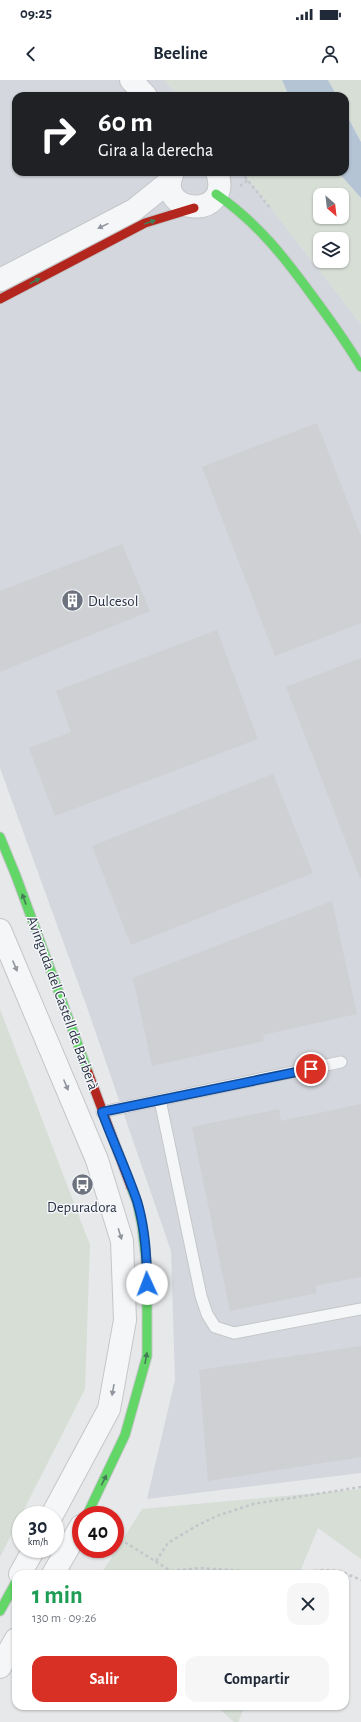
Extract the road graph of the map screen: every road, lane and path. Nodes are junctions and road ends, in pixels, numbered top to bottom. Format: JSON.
{"nodes":[{"id":1,"x":132,"y":80,"type":"edge"},
{"id":2,"x":142,"y":92,"type":"edge"},
{"id":3,"x":171,"y":176,"type":"edge"},
{"id":4,"x":218,"y":176,"type":"edge"},
{"id":5,"x":216,"y":194,"type":"junction"},
{"id":6,"x":194,"y":208,"type":"junction"},
{"id":7,"x":0,"y":280,"type":"edge"},
{"id":8,"x":0,"y":299,"type":"edge"},
{"id":9,"x":361,"y":367,"type":"edge"},
{"id":10,"x":0,"y":837,"type":"edge"},
{"id":11,"x":0,"y":930,"type":"edge"},
{"id":12,"x":341,"y":1062,"type":"dead end"},
{"id":13,"x":160,"y":1100,"type":"junction"},
{"id":14,"x":102,"y":1112,"type":"junction"},
{"id":15,"x":361,"y":1309,"type":"edge"},
{"id":16,"x":361,"y":1487,"type":"edge"},
{"id":17,"x":57,"y":1506,"type":"edge"},
{"id":18,"x":91,"y":1506,"type":"edge"},
{"id":19,"x":72,"y":1541,"type":"edge"},
{"id":20,"x":124,"y":1541,"type":"edge"},
{"id":21,"x":29,"y":1558,"type":"edge"},
{"id":22,"x":156,"y":1561,"type":"junction"},
{"id":23,"x":22,"y":1570,"type":"edge"},
{"id":24,"x":55,"y":1570,"type":"edge"},
{"id":25,"x":170,"y":1570,"type":"edge"},
{"id":26,"x":181,"y":1570,"type":"edge"},
{"id":27,"x":229,"y":1570,"type":"edge"},
{"id":28,"x":349,"y":1575,"type":"edge"},
{"id":29,"x":361,"y":1580,"type":"edge"},
{"id":30,"x":12,"y":1589,"type":"edge"},
{"id":31,"x":0,"y":1611,"type":"edge"},
{"id":32,"x":12,"y":1647,"type":"edge"},
{"id":33,"x":0,"y":1667,"type":"edge"}],
"edges":[{"from":1,"to":2,"type":"street"},
{"from":3,"to":6,"type":"street"},
{"from":3,"to":7,"type":"street","one_way":true},
{"from":4,"to":5,"type":"street"},
{"from":5,"to":6,"type":"street"},
{"from":5,"to":9,"type":"street"},
{"from":8,"to":6,"type":"street","one_way":true},
{"from":14,"to":10,"type":"street","name":"Avinguda del Castell de Barberà","one_way":true},
{"from":11,"to":17,"type":"street","name":"Avinguda del Castell de Barberà","one_way":true},
{"from":12,"to":13,"type":"lane"},
{"from":13,"to":14,"type":"lane"},
{"from":13,"to":15,"type":"lane"},
{"from":18,"to":14,"type":"street","name":"Avinguda del Castell de Barberà","one_way":true},
{"from":16,"to":22,"type":"path"},
{"from":19,"to":24,"type":"street"},
{"from":20,"to":22,"type":"path"},
{"from":21,"to":23,"type":"street"},
{"from":22,"to":25,"type":"path"},
{"from":26,"to":27,"type":"path"},
{"from":28,"to":29,"type":"path"},
{"from":30,"to":31,"type":"street"},
{"from":32,"to":33,"type":"street"}]}
